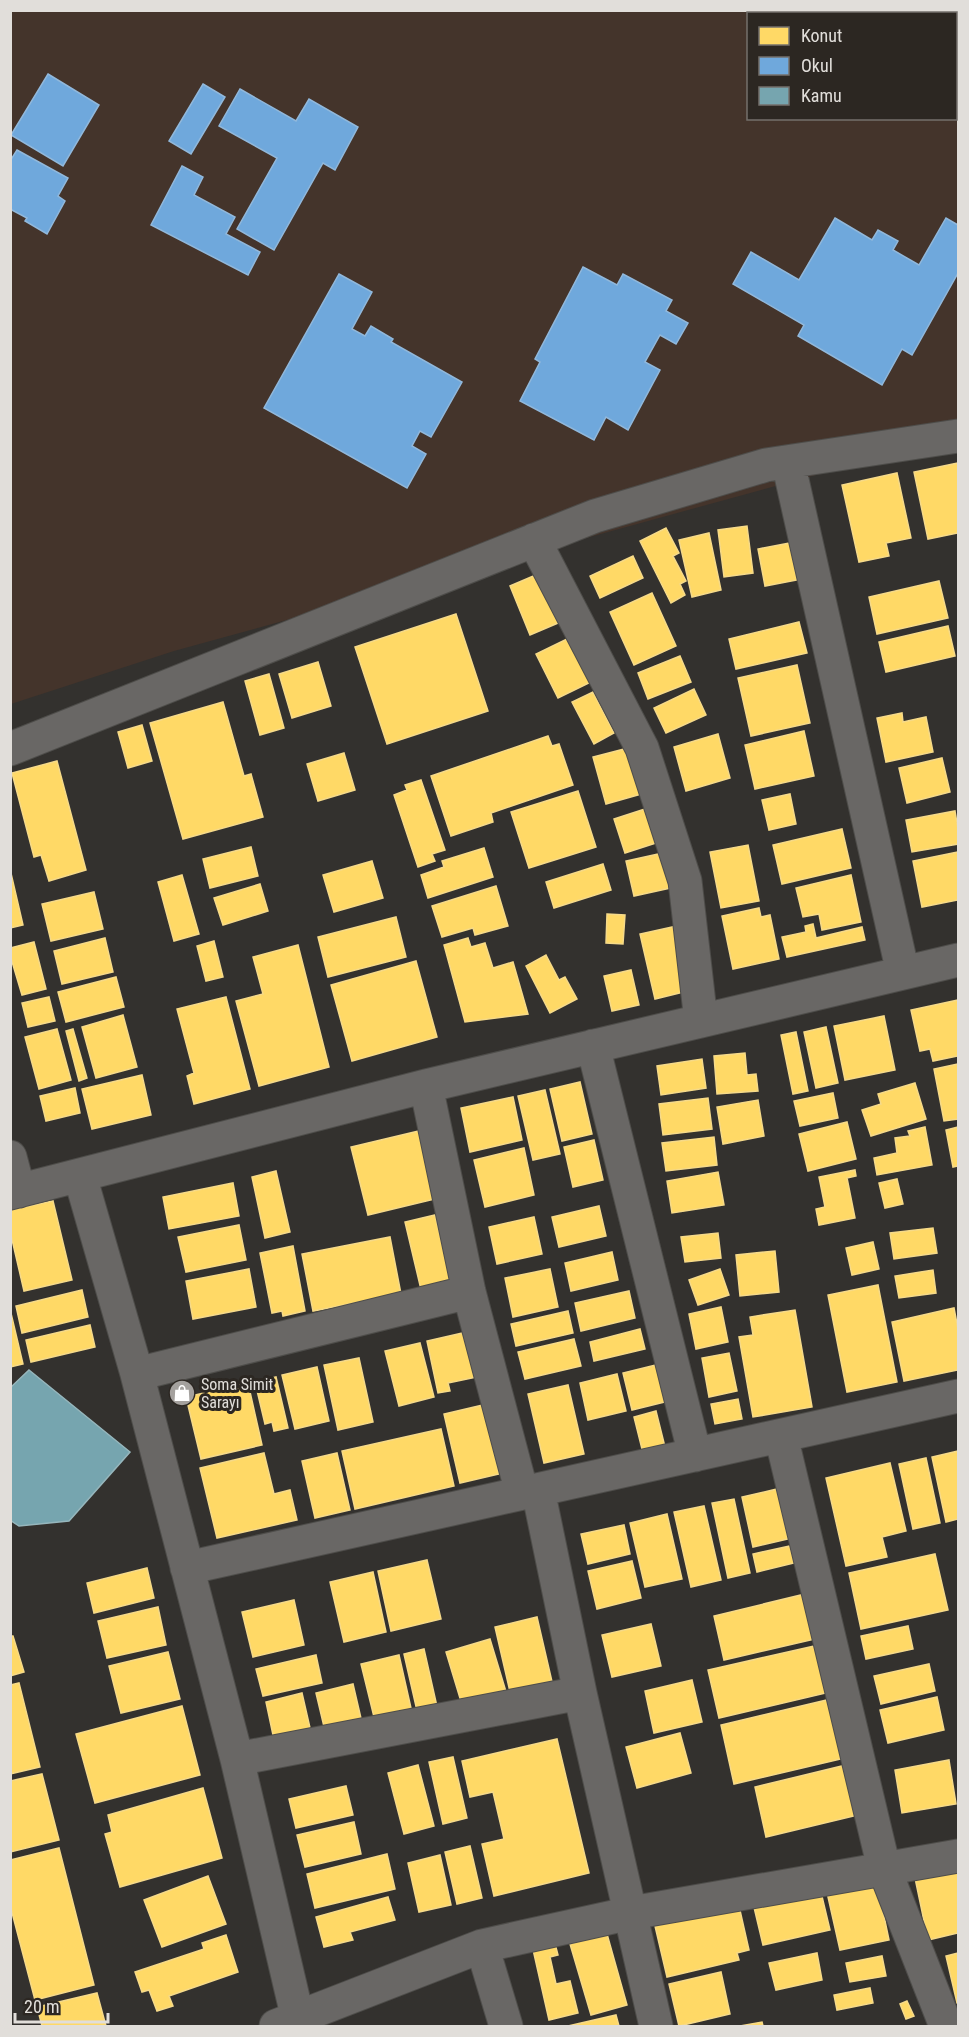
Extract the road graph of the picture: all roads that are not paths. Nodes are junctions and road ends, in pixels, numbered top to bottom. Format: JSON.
{"nodes":[{"id":1,"x":958,"y":436,"type":"edge"},
{"id":2,"x":788,"y":462,"type":"junction"},
{"id":3,"x":534,"y":540,"type":"junction"},
{"id":4,"x":10,"y":749,"type":"edge"},
{"id":5,"x":958,"y":960,"type":"edge"},
{"id":6,"x":903,"y":973,"type":"junction"},
{"id":7,"x":701,"y":1021,"type":"junction"},
{"id":8,"x":592,"y":1046,"type":"junction"},
{"id":9,"x":426,"y":1086,"type":"junction"},
{"id":10,"x":10,"y":1156,"type":"edge"},
{"id":11,"x":80,"y":1176,"type":"junction"},
{"id":12,"x":15,"y":1192,"type":"edge"},
{"id":13,"x":469,"y":1292,"type":"junction"},
{"id":14,"x":137,"y":1374,"type":"junction"},
{"id":15,"x":958,"y":1396,"type":"edge"},
{"id":16,"x":781,"y":1436,"type":"junction"},
{"id":17,"x":695,"y":1455,"type":"junction"},
{"id":18,"x":530,"y":1491,"type":"junction"},
{"id":19,"x":187,"y":1568,"type":"junction"},
{"id":20,"x":580,"y":1693,"type":"junction"},
{"id":21,"x":237,"y":1759,"type":"junction"},
{"id":22,"x":958,"y":1856,"type":"edge"},
{"id":23,"x":884,"y":1868,"type":"junction"},
{"id":24,"x":631,"y":1913,"type":"junction"},
{"id":25,"x":482,"y":1946,"type":"junction"},
{"id":26,"x":287,"y":2023,"type":"edge"},
{"id":27,"x":506,"y":2026,"type":"edge"},
{"id":28,"x":656,"y":2026,"type":"edge"},
{"id":29,"x":946,"y":2026,"type":"edge"}],
"edges":[{"from":1,"to":2,"type":"street"},
{"from":2,"to":3,"type":"street"},
{"from":2,"to":6,"type":"street"},
{"from":3,"to":4,"type":"street"},
{"from":3,"to":7,"type":"street"},
{"from":5,"to":6,"type":"street"},
{"from":6,"to":7,"type":"street"},
{"from":7,"to":8,"type":"street"},
{"from":8,"to":9,"type":"street"},
{"from":8,"to":17,"type":"street"},
{"from":9,"to":11,"type":"street"},
{"from":9,"to":13,"type":"street"},
{"from":10,"to":12,"type":"street"},
{"from":11,"to":12,"type":"street"},
{"from":11,"to":14,"type":"street"},
{"from":13,"to":14,"type":"street"},
{"from":13,"to":18,"type":"street"},
{"from":14,"to":19,"type":"street"},
{"from":15,"to":16,"type":"street"},
{"from":16,"to":17,"type":"street"},
{"from":16,"to":23,"type":"street"},
{"from":17,"to":18,"type":"street"},
{"from":18,"to":19,"type":"street"},
{"from":18,"to":20,"type":"street"},
{"from":19,"to":21,"type":"street"},
{"from":20,"to":21,"type":"street"},
{"from":20,"to":24,"type":"street"},
{"from":21,"to":26,"type":"street"},
{"from":22,"to":23,"type":"street"},
{"from":23,"to":24,"type":"street"},
{"from":23,"to":29,"type":"street"},
{"from":24,"to":25,"type":"street"},
{"from":24,"to":28,"type":"street"},
{"from":25,"to":26,"type":"street"},
{"from":25,"to":27,"type":"street"}]}
